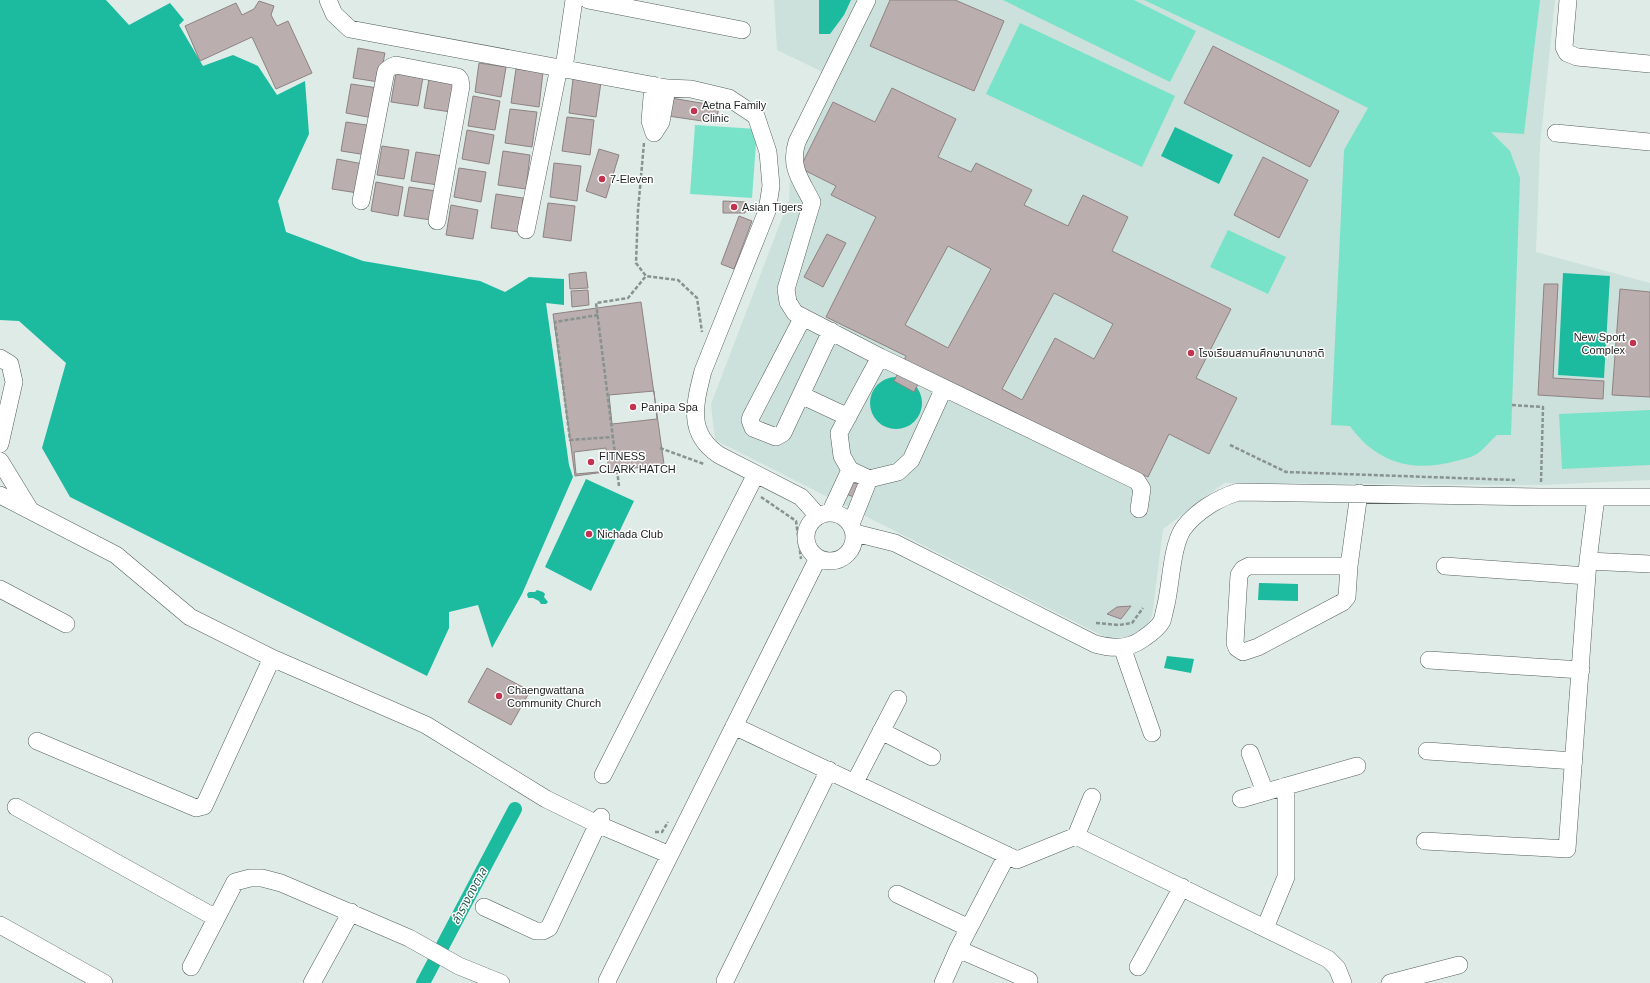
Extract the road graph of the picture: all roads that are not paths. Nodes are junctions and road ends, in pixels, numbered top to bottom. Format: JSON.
{"nodes":[{"id":1,"x":328,"y":0,"type":"edge"},
{"id":2,"x":565,"y":0,"type":"edge"},
{"id":3,"x":574,"y":0,"type":"edge"},
{"id":4,"x":588,"y":0,"type":"edge"},
{"id":5,"x":867,"y":0,"type":"edge"},
{"id":6,"x":1568,"y":0,"type":"edge"},
{"id":7,"x":742,"y":30,"type":"dead end"},
{"id":8,"x":432,"y":44,"type":"junction"},
{"id":9,"x":1650,"y":64,"type":"edge"},
{"id":10,"x":559,"y":67,"type":"junction"},
{"id":11,"x":426,"y":71,"type":"junction"},
{"id":12,"x":1556,"y":133,"type":"dead end"},
{"id":13,"x":1650,"y":142,"type":"edge"},
{"id":14,"x":361,"y":201,"type":"dead end"},
{"id":15,"x":437,"y":221,"type":"dead end"},
{"id":16,"x":526,"y":230,"type":"dead end"},
{"id":17,"x":803,"y":317,"type":"junction"},
{"id":18,"x":831,"y":331,"type":"junction"},
{"id":19,"x":880,"y":357,"type":"junction"},
{"id":20,"x":0,"y":358,"type":"edge"},
{"id":21,"x":944,"y":388,"type":"junction"},
{"id":22,"x":801,"y":395,"type":"junction"},
{"id":23,"x":848,"y":417,"type":"junction"},
{"id":24,"x":2,"y":427,"type":"edge"},
{"id":25,"x":0,"y":444,"type":"edge"},
{"id":26,"x":0,"y":461,"type":"edge"},
{"id":27,"x":850,"y":470,"type":"junction"},
{"id":28,"x":756,"y":474,"type":"junction"},
{"id":29,"x":869,"y":479,"type":"junction"},
{"id":30,"x":1359,"y":493,"type":"junction"},
{"id":31,"x":0,"y":495,"type":"edge"},
{"id":32,"x":1596,"y":496,"type":"junction"},
{"id":33,"x":1650,"y":497,"type":"edge"},
{"id":34,"x":1140,"y":509,"type":"dead end"},
{"id":35,"x":30,"y":510,"type":"junction"},
{"id":36,"x":824,"y":514,"type":"junction"},
{"id":37,"x":853,"y":528,"type":"junction"},
{"id":38,"x":818,"y":558,"type":"junction"},
{"id":39,"x":1650,"y":564,"type":"edge"},
{"id":40,"x":1349,"y":566,"type":"junction"},
{"id":41,"x":1445,"y":566,"type":"dead end"},
{"id":42,"x":1588,"y":568,"type":"junction"},
{"id":43,"x":0,"y":589,"type":"edge"},
{"id":44,"x":66,"y":624,"type":"dead end"},
{"id":45,"x":1122,"y":647,"type":"junction"},
{"id":46,"x":272,"y":658,"type":"junction"},
{"id":47,"x":1428,"y":660,"type":"dead end"},
{"id":48,"x":1581,"y":670,"type":"junction"},
{"id":49,"x":898,"y":699,"type":"dead end"},
{"id":50,"x":734,"y":726,"type":"junction"},
{"id":51,"x":881,"y":731,"type":"junction"},
{"id":52,"x":1152,"y":733,"type":"dead end"},
{"id":53,"x":37,"y":741,"type":"dead end"},
{"id":54,"x":1427,"y":751,"type":"dead end"},
{"id":55,"x":1250,"y":753,"type":"dead end"},
{"id":56,"x":932,"y":757,"type":"dead end"},
{"id":57,"x":1574,"y":760,"type":"junction"},
{"id":58,"x":1357,"y":766,"type":"dead end"},
{"id":59,"x":829,"y":770,"type":"junction"},
{"id":60,"x":603,"y":775,"type":"dead end"},
{"id":61,"x":855,"y":782,"type":"junction"},
{"id":62,"x":1286,"y":786,"type":"junction"},
{"id":63,"x":1265,"y":792,"type":"junction"},
{"id":64,"x":1092,"y":797,"type":"dead end"},
{"id":65,"x":1241,"y":799,"type":"dead end"},
{"id":66,"x":16,"y":807,"type":"dead end"},
{"id":67,"x":599,"y":821,"type":"junction"},
{"id":68,"x":1076,"y":836,"type":"junction"},
{"id":69,"x":1425,"y":841,"type":"dead end"},
{"id":70,"x":670,"y":855,"type":"junction"},
{"id":71,"x":1007,"y":855,"type":"junction"},
{"id":72,"x":1182,"y":887,"type":"junction"},
{"id":73,"x":897,"y":894,"type":"dead end"},
{"id":74,"x":484,"y":908,"type":"dead end"},
{"id":75,"x":351,"y":912,"type":"junction"},
{"id":76,"x":216,"y":918,"type":"junction"},
{"id":77,"x":0,"y":926,"type":"edge"},
{"id":78,"x":970,"y":928,"type":"junction"},
{"id":79,"x":1265,"y":928,"type":"junction"},
{"id":80,"x":958,"y":949,"type":"junction"},
{"id":81,"x":1459,"y":965,"type":"dead end"},
{"id":82,"x":191,"y":967,"type":"dead end"},
{"id":83,"x":1138,"y":967,"type":"dead end"},
{"id":84,"x":1029,"y":980,"type":"dead end"},
{"id":85,"x":725,"y":981,"type":"dead end"},
{"id":86,"x":104,"y":983,"type":"edge"},
{"id":87,"x":312,"y":983,"type":"edge"},
{"id":88,"x":500,"y":983,"type":"edge"},
{"id":89,"x":608,"y":983,"type":"edge"},
{"id":90,"x":943,"y":983,"type":"edge"},
{"id":91,"x":1344,"y":983,"type":"edge"},
{"id":92,"x":1390,"y":983,"type":"edge"}],
"edges":[{"from":1,"to":8,"type":"street"},
{"from":2,"to":10,"type":"street"},
{"from":3,"to":10,"type":"street"},
{"from":4,"to":7,"type":"street"},
{"from":5,"to":17,"type":"street"},
{"from":6,"to":9,"type":"street"},
{"from":8,"to":10,"type":"street"},
{"from":8,"to":11,"type":"street"},
{"from":10,"to":16,"type":"street"},
{"from":10,"to":28,"type":"street"},
{"from":11,"to":14,"type":"street"},
{"from":11,"to":15,"type":"street"},
{"from":12,"to":13,"type":"street"},
{"from":17,"to":18,"type":"street"},
{"from":17,"to":22,"type":"street"},
{"from":18,"to":19,"type":"street"},
{"from":18,"to":22,"type":"street"},
{"from":19,"to":21,"type":"street"},
{"from":19,"to":23,"type":"street"},
{"from":20,"to":24,"type":"street"},
{"from":21,"to":29,"type":"street"},
{"from":21,"to":34,"type":"street"},
{"from":22,"to":23,"type":"street"},
{"from":23,"to":27,"type":"street"},
{"from":24,"to":25,"type":"street"},
{"from":26,"to":35,"type":"street"},
{"from":27,"to":29,"type":"street"},
{"from":27,"to":36,"type":"street"},
{"from":28,"to":36,"type":"street"},
{"from":28,"to":60,"type":"street"},
{"from":29,"to":37,"type":"street"},
{"from":30,"to":32,"type":"street"},
{"from":30,"to":40,"type":"street"},
{"from":30,"to":45,"type":"street"},
{"from":31,"to":35,"type":"street"},
{"from":32,"to":33,"type":"street"},
{"from":32,"to":42,"type":"street"},
{"from":35,"to":46,"type":"street"},
{"from":36,"to":37,"type":"street"},
{"from":36,"to":38,"type":"street"},
{"from":37,"to":38,"type":"street"},
{"from":37,"to":45,"type":"street"},
{"from":38,"to":50,"type":"street"},
{"from":39,"to":42,"type":"street"},
{"from":40,"to":40,"type":"street"},
{"from":41,"to":42,"type":"street"},
{"from":42,"to":48,"type":"street"},
{"from":43,"to":44,"type":"street"},
{"from":45,"to":52,"type":"street"},
{"from":46,"to":53,"type":"street"},
{"from":46,"to":67,"type":"street"},
{"from":47,"to":48,"type":"street"},
{"from":48,"to":57,"type":"street"},
{"from":49,"to":51,"type":"street"},
{"from":50,"to":59,"type":"street"},
{"from":50,"to":70,"type":"street"},
{"from":51,"to":56,"type":"street"},
{"from":51,"to":61,"type":"street"},
{"from":54,"to":57,"type":"street"},
{"from":55,"to":63,"type":"street"},
{"from":57,"to":69,"type":"street"},
{"from":58,"to":62,"type":"street"},
{"from":59,"to":61,"type":"street"},
{"from":59,"to":85,"type":"street"},
{"from":61,"to":71,"type":"street"},
{"from":62,"to":63,"type":"street"},
{"from":62,"to":79,"type":"street"},
{"from":63,"to":65,"type":"street"},
{"from":64,"to":68,"type":"street"},
{"from":66,"to":76,"type":"street"},
{"from":67,"to":70,"type":"street"},
{"from":67,"to":74,"type":"street"},
{"from":68,"to":71,"type":"street"},
{"from":68,"to":72,"type":"street"},
{"from":70,"to":89,"type":"street"},
{"from":71,"to":78,"type":"street"},
{"from":72,"to":79,"type":"street"},
{"from":72,"to":83,"type":"street"},
{"from":73,"to":78,"type":"street"},
{"from":75,"to":76,"type":"street"},
{"from":75,"to":87,"type":"street"},
{"from":75,"to":88,"type":"street"},
{"from":76,"to":82,"type":"street"},
{"from":77,"to":86,"type":"street"},
{"from":78,"to":80,"type":"street"},
{"from":79,"to":91,"type":"street"},
{"from":80,"to":84,"type":"street"},
{"from":80,"to":90,"type":"street"},
{"from":81,"to":92,"type":"street"}]}
